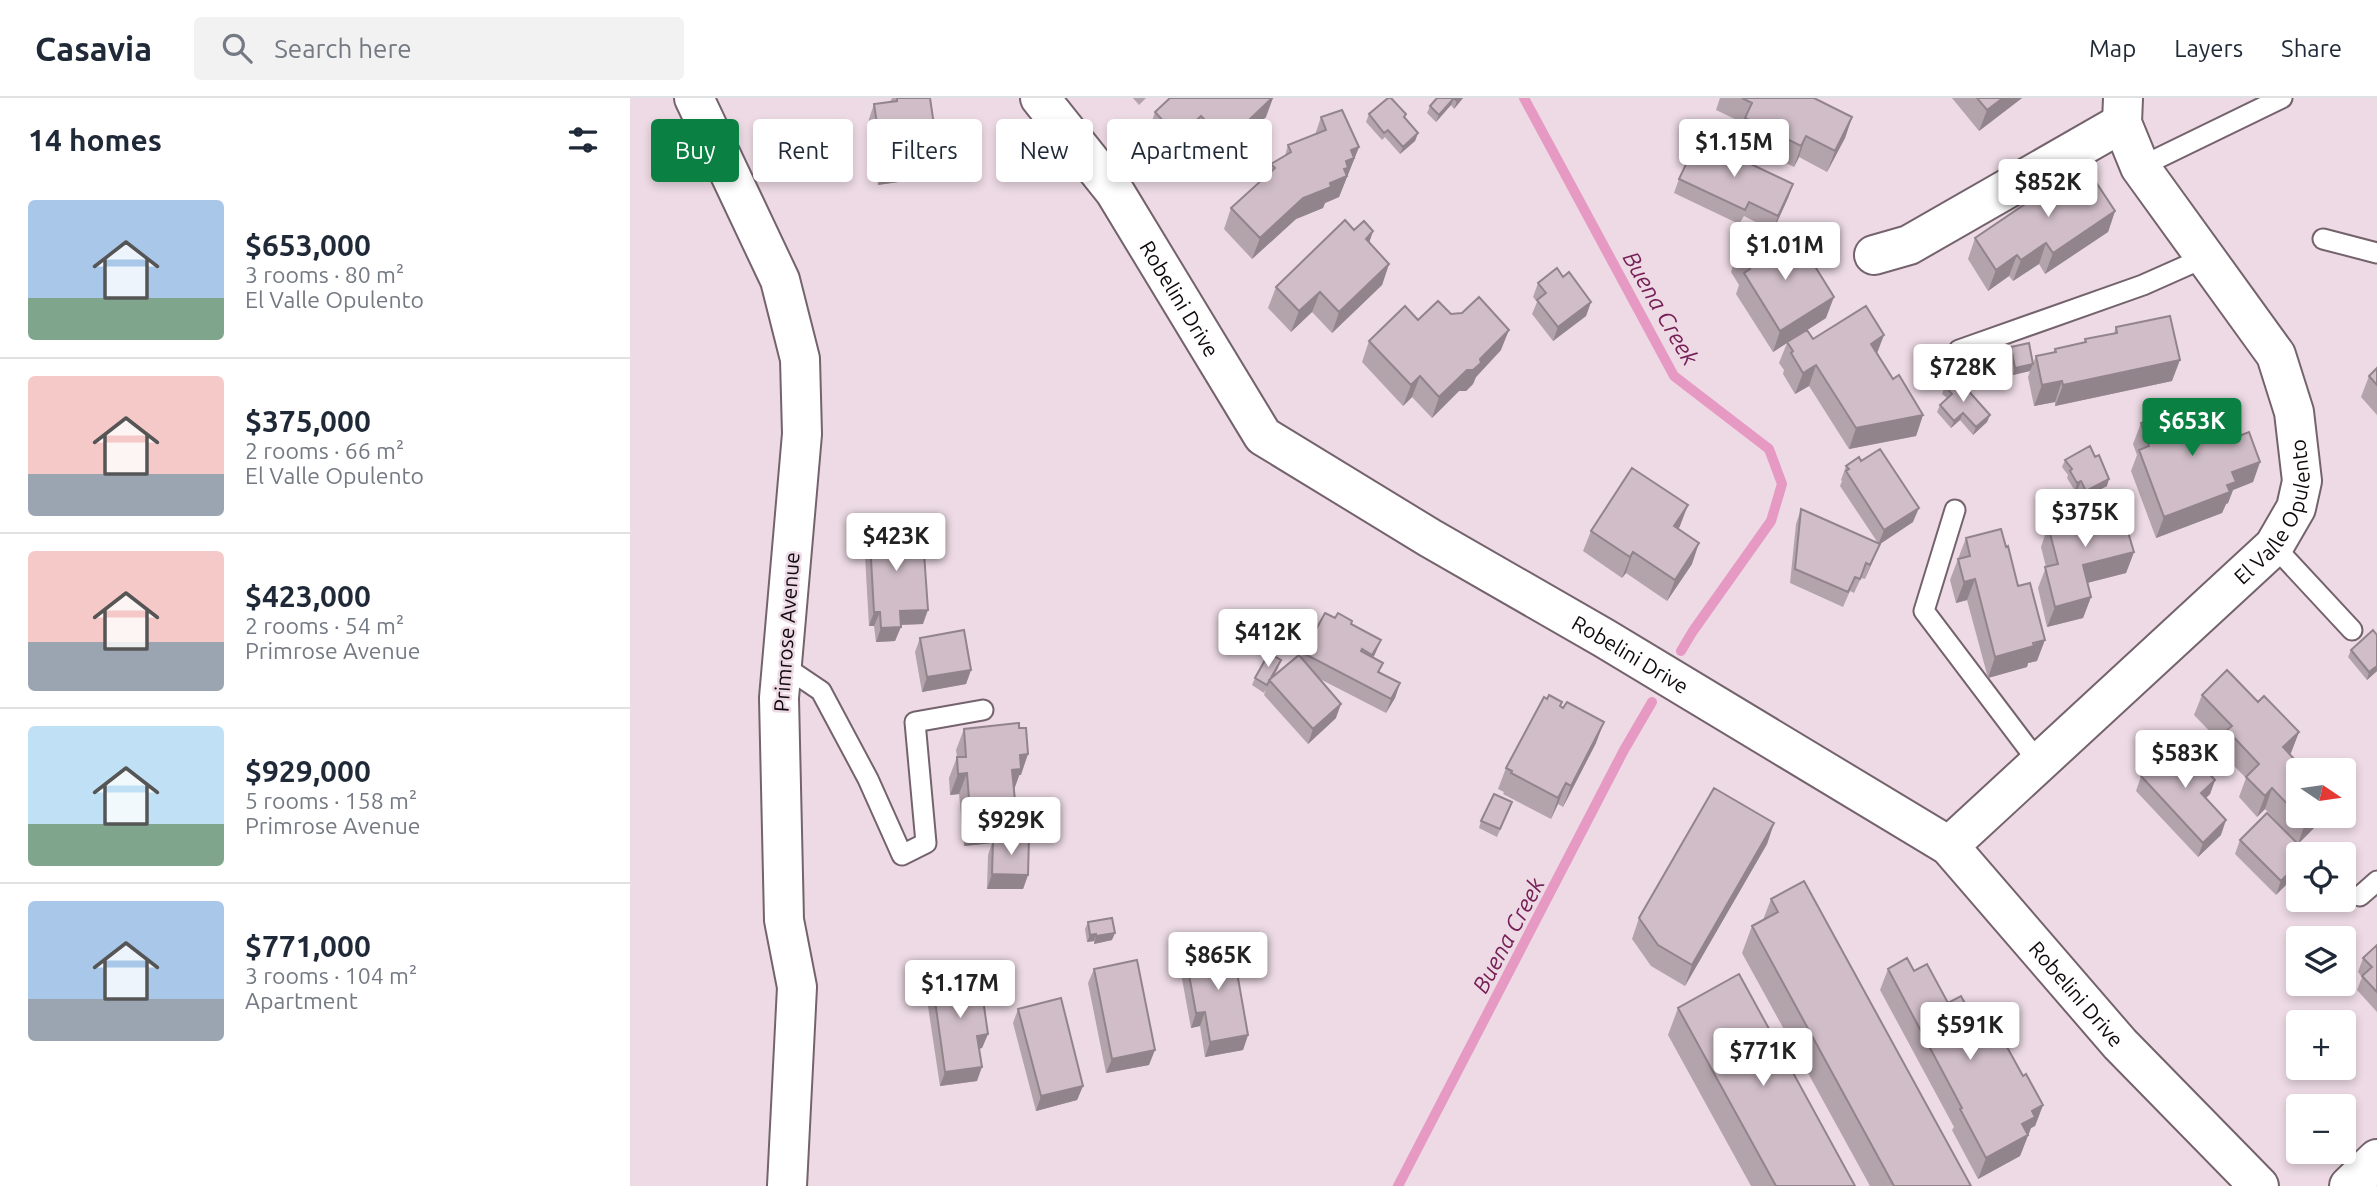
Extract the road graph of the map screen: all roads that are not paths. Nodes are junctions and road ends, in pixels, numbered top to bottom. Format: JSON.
{"nodes":[{"id":1,"x":694,"y":98,"type":"edge"},
{"id":2,"x":1040,"y":98,"type":"edge"},
{"id":3,"x":2282,"y":98,"type":"edge"},
{"id":4,"x":2123,"y":111,"type":"edge"},
{"id":5,"x":2140,"y":167,"type":"junction"},
{"id":6,"x":2323,"y":239,"type":"dead end"},
{"id":7,"x":2377,"y":253,"type":"edge"},
{"id":8,"x":1874,"y":255,"type":"dead end"},
{"id":9,"x":2206,"y":257,"type":"junction"},
{"id":10,"x":1959,"y":350,"type":"dead end"},
{"id":11,"x":1955,"y":510,"type":"dead end"},
{"id":12,"x":2274,"y":546,"type":"junction"},
{"id":13,"x":2351,"y":630,"type":"dead end"},
{"id":14,"x":781,"y":664,"type":"junction"},
{"id":15,"x":983,"y":710,"type":"dead end"},
{"id":16,"x":2039,"y":763,"type":"junction"},
{"id":17,"x":1949,"y":846,"type":"junction"},
{"id":18,"x":2377,"y":881,"type":"edge"},
{"id":19,"x":2360,"y":896,"type":"dead end"},
{"id":20,"x":2377,"y":1159,"type":"edge"},
{"id":21,"x":786,"y":1186,"type":"edge"},
{"id":22,"x":2259,"y":1186,"type":"edge"},
{"id":23,"x":2349,"y":1186,"type":"edge"}],
"edges":[{"from":1,"to":14,"type":"street","name":"Primrose Avenue"},
{"from":2,"to":17,"type":"street","name":"Robelini Drive"},
{"from":3,"to":5,"type":"lane"},
{"from":4,"to":5,"type":"street","name":"El Valle Opulento"},
{"from":4,"to":8,"type":"street"},
{"from":5,"to":9,"type":"street","name":"El Valle Opulento"},
{"from":6,"to":7,"type":"lane"},
{"from":9,"to":10,"type":"lane"},
{"from":9,"to":12,"type":"street","name":"El Valle Opulento"},
{"from":11,"to":16,"type":"lane"},
{"from":12,"to":13,"type":"lane"},
{"from":12,"to":16,"type":"street","name":"El Valle Opulento"},
{"from":14,"to":15,"type":"lane"},
{"from":14,"to":21,"type":"street","name":"Primrose Avenue"},
{"from":16,"to":17,"type":"street","name":"El Valle Opulento"},
{"from":17,"to":22,"type":"street","name":"Robelini Drive"},
{"from":18,"to":19,"type":"lane"},
{"from":20,"to":23,"type":"street"}]}
